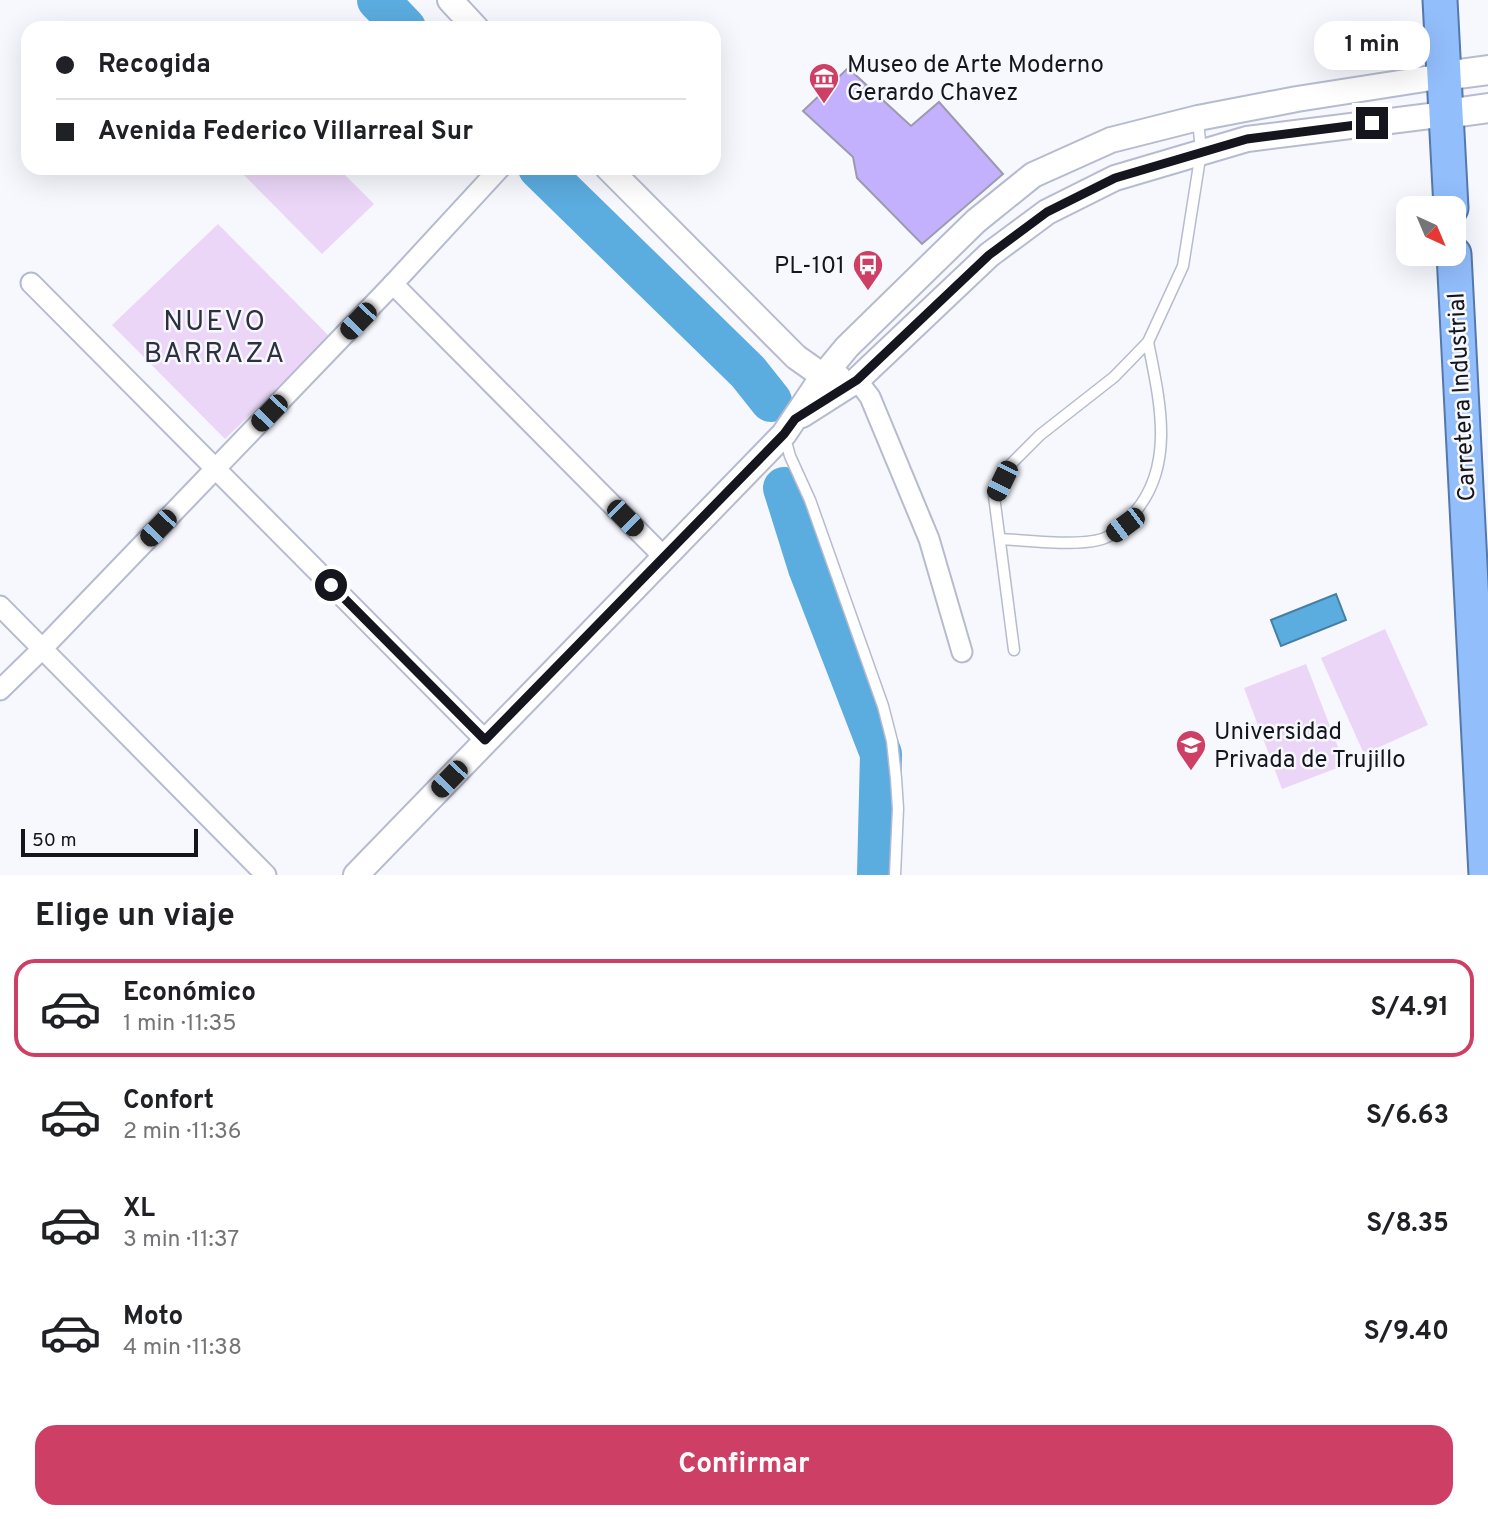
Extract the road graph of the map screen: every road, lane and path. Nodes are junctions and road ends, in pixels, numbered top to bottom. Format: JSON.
{"nodes":[{"id":1,"x":450,"y":0,"type":"edge"},
{"id":2,"x":1440,"y":0,"type":"edge"},
{"id":3,"x":470,"y":21,"type":"edge"},
{"id":4,"x":1488,"y":70,"type":"edge"},
{"id":5,"x":1444,"y":76,"type":"junction"},
{"id":6,"x":1488,"y":108,"type":"edge"},
{"id":7,"x":1446,"y":114,"type":"junction"},
{"id":8,"x":1198,"y":118,"type":"junction"},
{"id":9,"x":1201,"y":152,"type":"junction"},
{"id":10,"x":494,"y":175,"type":"edge"},
{"id":11,"x":615,"y":175,"type":"edge"},
{"id":12,"x":1450,"y":196,"type":"edge"},
{"id":13,"x":1455,"y":266,"type":"edge"},
{"id":14,"x":31,"y":283,"type":"dead end"},
{"id":15,"x":393,"y":284,"type":"junction"},
{"id":16,"x":1148,"y":342,"type":"junction"},
{"id":17,"x":823,"y":376,"type":"junction"},
{"id":18,"x":857,"y":380,"type":"junction"},
{"id":19,"x":790,"y":427,"type":"junction"},
{"id":20,"x":215,"y":468,"type":"junction"},
{"id":21,"x":1000,"y":539,"type":"junction"},
{"id":22,"x":664,"y":557,"type":"junction"},
{"id":23,"x":0,"y":606,"type":"edge"},
{"id":24,"x":42,"y":649,"type":"junction"},
{"id":25,"x":1014,"y":650,"type":"dead end"},
{"id":26,"x":962,"y":652,"type":"dead end"},
{"id":27,"x":0,"y":690,"type":"edge"},
{"id":28,"x":485,"y":740,"type":"junction"},
{"id":29,"x":266,"y":875,"type":"edge"},
{"id":30,"x":356,"y":875,"type":"edge"},
{"id":31,"x":895,"y":875,"type":"edge"},
{"id":32,"x":1486,"y":875,"type":"edge"}],
"edges":[{"from":1,"to":3,"type":"street"},
{"from":2,"to":5,"type":"highway"},
{"from":4,"to":5,"type":"main road"},
{"from":5,"to":7,"type":"highway"},
{"from":5,"to":8,"type":"street"},
{"from":6,"to":7,"type":"main road"},
{"from":7,"to":9,"type":"street"},
{"from":7,"to":12,"type":"highway"},
{"from":8,"to":9,"type":"lane"},
{"from":8,"to":17,"type":"street"},
{"from":9,"to":16,"type":"lane"},
{"from":9,"to":18,"type":"street"},
{"from":10,"to":15,"type":"street"},
{"from":11,"to":17,"type":"street"},
{"from":13,"to":32,"type":"highway","name":"Carretera Industrial"},
{"from":14,"to":20,"type":"street"},
{"from":15,"to":20,"type":"street"},
{"from":15,"to":22,"type":"street"},
{"from":16,"to":21,"type":"lane"},
{"from":16,"to":21,"type":"lane"},
{"from":17,"to":18,"type":"street"},
{"from":17,"to":19,"type":"street"},
{"from":18,"to":19,"type":"street"},
{"from":18,"to":26,"type":"street"},
{"from":19,"to":22,"type":"street"},
{"from":19,"to":31,"type":"lane"},
{"from":20,"to":24,"type":"street"},
{"from":20,"to":28,"type":"street"},
{"from":21,"to":25,"type":"lane"},
{"from":22,"to":28,"type":"street"},
{"from":23,"to":24,"type":"street"},
{"from":24,"to":27,"type":"street"},
{"from":24,"to":29,"type":"street"},
{"from":28,"to":30,"type":"street"}]}
